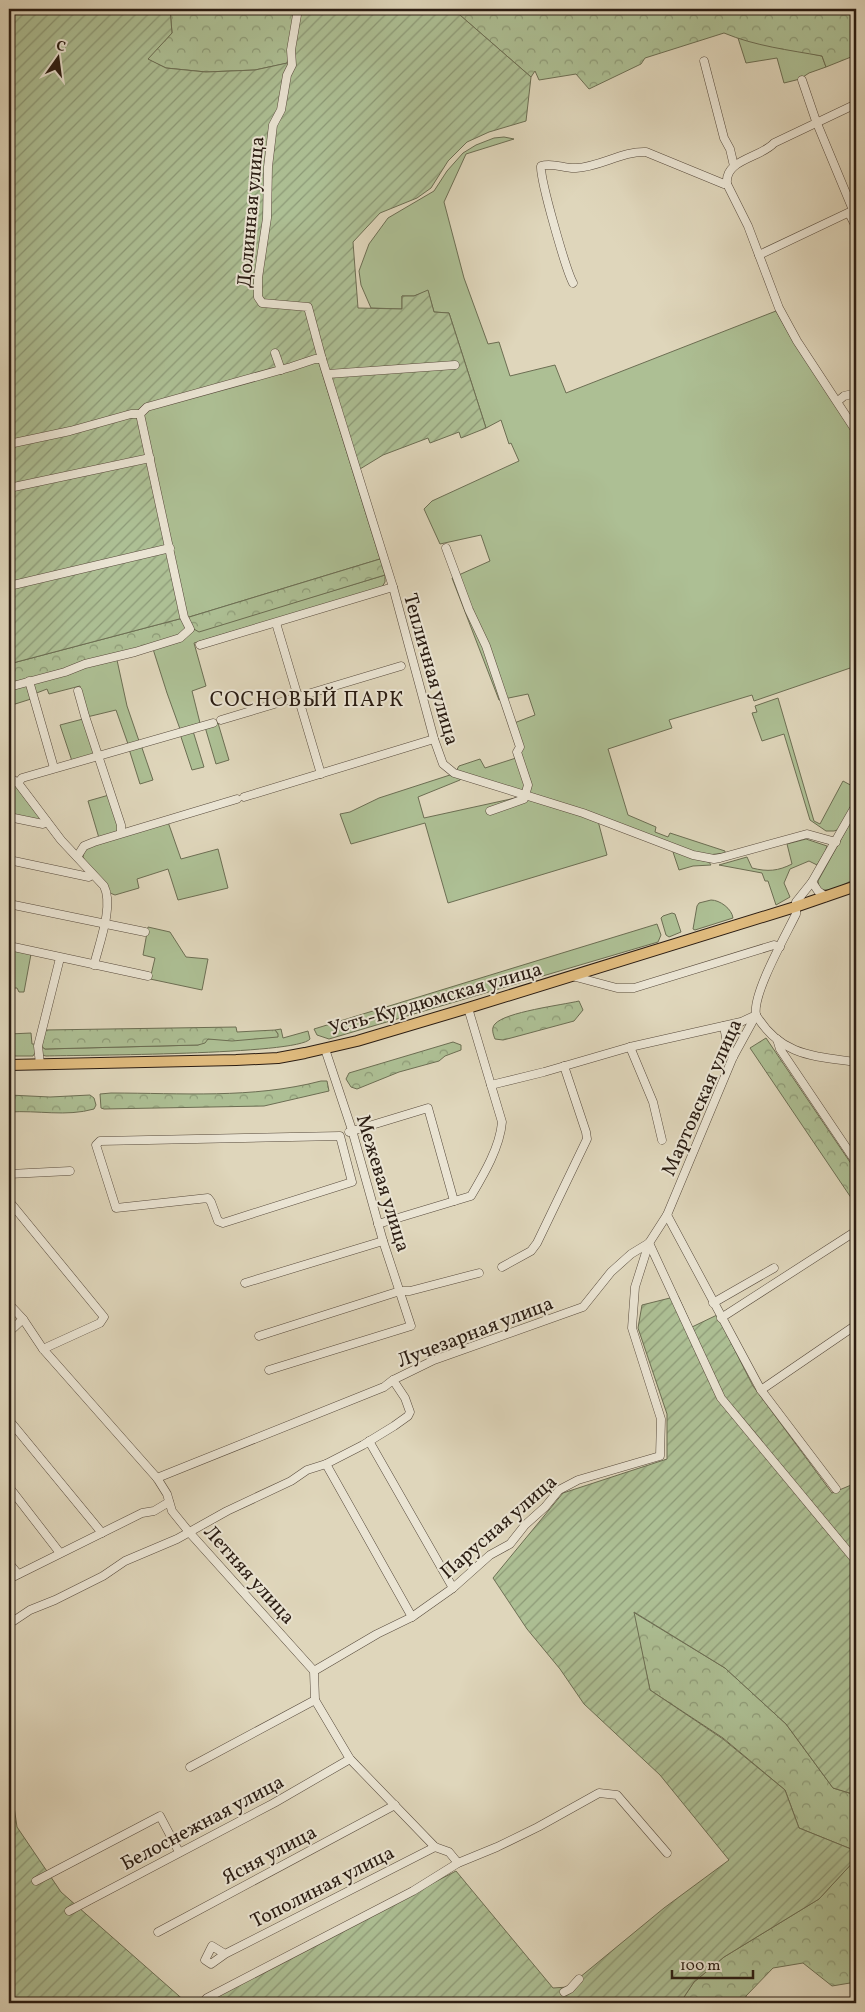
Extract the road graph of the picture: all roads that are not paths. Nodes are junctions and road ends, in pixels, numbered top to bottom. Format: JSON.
{"nodes":[{"id":1,"x":298,"y":9,"type":"edge"},
{"id":2,"x":704,"y":61,"type":"dead end"},
{"id":3,"x":802,"y":80,"type":"dead end"},
{"id":4,"x":856,"y":104,"type":"edge"},
{"id":5,"x":816,"y":121,"type":"junction"},
{"id":6,"x":734,"y":166,"type":"junction"},
{"id":7,"x":727,"y":184,"type":"junction"},
{"id":8,"x":853,"y":210,"type":"edge"},
{"id":9,"x":856,"y":227,"type":"edge"},
{"id":10,"x":759,"y":255,"type":"junction"},
{"id":11,"x":573,"y":283,"type":"dead end"},
{"id":12,"x":275,"y":353,"type":"dead end"},
{"id":13,"x":322,"y":359,"type":"junction"},
{"id":14,"x":455,"y":365,"type":"dead end"},
{"id":15,"x":281,"y":370,"type":"junction"},
{"id":16,"x":328,"y":374,"type":"junction"},
{"id":17,"x":856,"y":393,"type":"edge"},
{"id":18,"x":838,"y":401,"type":"junction"},
{"id":19,"x":140,"y":414,"type":"junction"},
{"id":20,"x":856,"y":431,"type":"edge"},
{"id":21,"x":9,"y":444,"type":"edge"},
{"id":22,"x":150,"y":458,"type":"junction"},
{"id":23,"x":9,"y":488,"type":"edge"},
{"id":24,"x":170,"y":548,"type":"junction"},
{"id":25,"x":446,"y":548,"type":"dead end"},
{"id":26,"x":389,"y":577,"type":"joint"},
{"id":27,"x":9,"y":586,"type":"edge"},
{"id":28,"x":392,"y":588,"type":"junction"},
{"id":29,"x":276,"y":623,"type":"junction"},
{"id":30,"x":200,"y":645,"type":"dead end"},
{"id":31,"x":402,"y":666,"type":"dead end"},
{"id":32,"x":30,"y":681,"type":"junction"},
{"id":33,"x":9,"y":687,"type":"edge"},
{"id":34,"x":78,"y":691,"type":"dead end"},
{"id":35,"x":298,"y":697,"type":"junction"},
{"id":36,"x":434,"y":739,"type":"junction"},
{"id":37,"x":98,"y":756,"type":"junction"},
{"id":38,"x":54,"y":768,"type":"junction"},
{"id":39,"x":321,"y":774,"type":"junction"},
{"id":40,"x":9,"y":777,"type":"edge"},
{"id":41,"x":18,"y":783,"type":"junction"},
{"id":42,"x":526,"y":794,"type":"junction"},
{"id":43,"x":856,"y":805,"type":"edge"},
{"id":44,"x":490,"y":811,"type":"dead end"},
{"id":45,"x":9,"y":817,"type":"edge"},
{"id":46,"x":48,"y":822,"type":"junction"},
{"id":47,"x":122,"y":833,"type":"junction"},
{"id":48,"x":836,"y":842,"type":"junction"},
{"id":49,"x":77,"y":857,"type":"junction"},
{"id":50,"x":9,"y":860,"type":"edge"},
{"id":51,"x":92,"y":875,"type":"junction"},
{"id":52,"x":812,"y":882,"type":"junction"},
{"id":53,"x":856,"y":886,"type":"edge"},
{"id":54,"x":826,"y":897,"type":"junction"},
{"id":55,"x":9,"y":904,"type":"edge"},
{"id":56,"x":795,"y":907,"type":"junction"},
{"id":57,"x":104,"y":925,"type":"junction"},
{"id":58,"x":145,"y":932,"type":"dead end"},
{"id":59,"x":9,"y":946,"type":"edge"},
{"id":60,"x":780,"y":946,"type":"junction"},
{"id":61,"x":60,"y":958,"type":"junction"},
{"id":62,"x":94,"y":965,"type":"junction"},
{"id":63,"x":148,"y":976,"type":"dead end"},
{"id":64,"x":572,"y":976,"type":"junction"},
{"id":65,"x":468,"y":1008,"type":"junction"},
{"id":66,"x":756,"y":1015,"type":"junction"},
{"id":67,"x":724,"y":1026,"type":"junction"},
{"id":68,"x":777,"y":1039,"type":"junction"},
{"id":69,"x":630,"y":1047,"type":"junction"},
{"id":70,"x":325,"y":1049,"type":"junction"},
{"id":71,"x":733,"y":1058,"type":"junction"},
{"id":72,"x":856,"y":1062,"type":"edge"},
{"id":73,"x":40,"y":1064,"type":"junction"},
{"id":74,"x":9,"y":1065,"type":"edge"},
{"id":75,"x":564,"y":1066,"type":"junction"},
{"id":76,"x":491,"y":1085,"type":"junction"},
{"id":77,"x":352,"y":1130,"type":"junction"},
{"id":78,"x":340,"y":1136,"type":"junction"},
{"id":79,"x":662,"y":1140,"type":"dead end"},
{"id":80,"x":856,"y":1162,"type":"edge"},
{"id":81,"x":70,"y":1171,"type":"dead end"},
{"id":82,"x":9,"y":1174,"type":"edge"},
{"id":83,"x":365,"y":1179,"type":"junction"},
{"id":84,"x":352,"y":1182,"type":"junction"},
{"id":85,"x":9,"y":1201,"type":"edge"},
{"id":86,"x":454,"y":1201,"type":"junction"},
{"id":87,"x":667,"y":1215,"type":"junction"},
{"id":88,"x":378,"y":1224,"type":"junction"},
{"id":89,"x":856,"y":1231,"type":"edge"},
{"id":90,"x":383,"y":1241,"type":"junction"},
{"id":91,"x":649,"y":1243,"type":"junction"},
{"id":92,"x":502,"y":1267,"type":"dead end"},
{"id":93,"x":774,"y":1268,"type":"dead end"},
{"id":94,"x":479,"y":1273,"type":"dead end"},
{"id":95,"x":245,"y":1284,"type":"dead end"},
{"id":96,"x":400,"y":1291,"type":"junction"},
{"id":97,"x":713,"y":1303,"type":"junction"},
{"id":98,"x":9,"y":1304,"type":"edge"},
{"id":99,"x":721,"y":1318,"type":"junction"},
{"id":100,"x":23,"y":1319,"type":"junction"},
{"id":101,"x":856,"y":1325,"type":"edge"},
{"id":102,"x":9,"y":1332,"type":"edge"},
{"id":103,"x":259,"y":1336,"type":"dead end"},
{"id":104,"x":43,"y":1349,"type":"junction"},
{"id":105,"x":270,"y":1370,"type":"dead end"},
{"id":106,"x":393,"y":1380,"type":"junction"},
{"id":107,"x":761,"y":1390,"type":"junction"},
{"id":108,"x":9,"y":1420,"type":"edge"},
{"id":109,"x":370,"y":1441,"type":"junction"},
{"id":110,"x":326,"y":1464,"type":"junction"},
{"id":111,"x":157,"y":1478,"type":"junction"},
{"id":112,"x":9,"y":1487,"type":"edge"},
{"id":113,"x":836,"y":1489,"type":"dead end"},
{"id":114,"x":168,"y":1502,"type":"junction"},
{"id":115,"x":190,"y":1532,"type":"junction"},
{"id":116,"x":102,"y":1533,"type":"junction"},
{"id":117,"x":60,"y":1553,"type":"junction"},
{"id":118,"x":856,"y":1561,"type":"edge"},
{"id":119,"x":9,"y":1563,"type":"edge"},
{"id":120,"x":18,"y":1574,"type":"junction"},
{"id":121,"x":9,"y":1579,"type":"edge"},
{"id":122,"x":453,"y":1588,"type":"junction"},
{"id":123,"x":412,"y":1618,"type":"junction"},
{"id":124,"x":9,"y":1624,"type":"edge"},
{"id":125,"x":314,"y":1671,"type":"junction"},
{"id":126,"x":314,"y":1700,"type":"junction"},
{"id":127,"x":350,"y":1759,"type":"junction"},
{"id":128,"x":190,"y":1767,"type":"dead end"},
{"id":129,"x":395,"y":1805,"type":"junction"},
{"id":130,"x":435,"y":1847,"type":"junction"},
{"id":131,"x":179,"y":1852,"type":"junction"},
{"id":132,"x":667,"y":1853,"type":"dead end"},
{"id":133,"x":458,"y":1863,"type":"junction"},
{"id":134,"x":36,"y":1881,"type":"dead end"},
{"id":135,"x":69,"y":1911,"type":"dead end"},
{"id":136,"x":158,"y":1932,"type":"dead end"},
{"id":137,"x":225,"y":1954,"type":"dead end"},
{"id":138,"x":579,"y":1979,"type":"dead end"},
{"id":139,"x":564,"y":1992,"type":"dead end"},
{"id":140,"x":202,"y":2003,"type":"edge"}],
"edges":[{"from":1,"to":13,"type":"street","name":"Долинная улица"},
{"from":2,"to":6,"type":"street"},
{"from":3,"to":5,"type":"street"},
{"from":4,"to":5,"type":"street"},
{"from":5,"to":6,"type":"street"},
{"from":5,"to":8,"type":"street"},
{"from":6,"to":7,"type":"street"},
{"from":7,"to":10,"type":"street"},
{"from":7,"to":11,"type":"street"},
{"from":8,"to":9,"type":"street"},
{"from":8,"to":10,"type":"street"},
{"from":10,"to":18,"type":"street"},
{"from":12,"to":15,"type":"street"},
{"from":13,"to":15,"type":"street"},
{"from":13,"to":16,"type":"street","name":"Долинная улица"},
{"from":14,"to":16,"type":"street"},
{"from":15,"to":19,"type":"street"},
{"from":16,"to":26,"type":"street","name":"Долинная улица"},
{"from":17,"to":18,"type":"street"},
{"from":18,"to":20,"type":"street"},
{"from":19,"to":21,"type":"street"},
{"from":19,"to":22,"type":"street"},
{"from":22,"to":23,"type":"street"},
{"from":22,"to":24,"type":"street"},
{"from":24,"to":27,"type":"street"},
{"from":24,"to":32,"type":"street"},
{"from":25,"to":42,"type":"street"},
{"from":26,"to":28,"type":"street","name":"Тепличная улица"},
{"from":28,"to":29,"type":"street"},
{"from":28,"to":36,"type":"street","name":"Тепличная улица"},
{"from":29,"to":30,"type":"street"},
{"from":29,"to":35,"type":"street"},
{"from":31,"to":35,"type":"street"},
{"from":32,"to":33,"type":"street"},
{"from":32,"to":38,"type":"street"},
{"from":34,"to":37,"type":"street"},
{"from":35,"to":37,"type":"street"},
{"from":35,"to":39,"type":"street"},
{"from":36,"to":39,"type":"street"},
{"from":36,"to":42,"type":"street","name":"Тепличная улица"},
{"from":37,"to":38,"type":"street"},
{"from":37,"to":47,"type":"street"},
{"from":38,"to":41,"type":"street"},
{"from":39,"to":47,"type":"street"},
{"from":40,"to":41,"type":"street"},
{"from":41,"to":46,"type":"street"},
{"from":42,"to":44,"type":"street"},
{"from":42,"to":48,"type":"street"},
{"from":43,"to":48,"type":"street","name":"Мартовская улица"},
{"from":45,"to":46,"type":"street"},
{"from":46,"to":49,"type":"street"},
{"from":47,"to":49,"type":"street"},
{"from":48,"to":52,"type":"street","name":"Мартовская улица"},
{"from":49,"to":51,"type":"street"},
{"from":50,"to":51,"type":"street"},
{"from":51,"to":57,"type":"street"},
{"from":52,"to":54,"type":"street"},
{"from":52,"to":56,"type":"street","name":"Мартовская улица"},
{"from":53,"to":54,"type":"main road","name":"Усть-Курдюмская улица"},
{"from":54,"to":56,"type":"main road","name":"Усть-Курдюмская улица"},
{"from":55,"to":57,"type":"street"},
{"from":56,"to":60,"type":"street","name":"Мартовская улица"},
{"from":56,"to":64,"type":"main road","name":"Усть-Курдюмская улица"},
{"from":57,"to":58,"type":"street"},
{"from":57,"to":62,"type":"street"},
{"from":59,"to":61,"type":"street"},
{"from":60,"to":64,"type":"street"},
{"from":60,"to":66,"type":"street","name":"Мартовская улица"},
{"from":61,"to":62,"type":"street"},
{"from":61,"to":73,"type":"street"},
{"from":62,"to":63,"type":"street"},
{"from":64,"to":65,"type":"main road","name":"Усть-Курдюмская улица"},
{"from":65,"to":70,"type":"main road","name":"Усть-Курдюмская улица"},
{"from":65,"to":76,"type":"street"},
{"from":66,"to":67,"type":"street"},
{"from":66,"to":68,"type":"street"},
{"from":66,"to":71,"type":"street","name":"Мартовская улица"},
{"from":67,"to":69,"type":"street"},
{"from":67,"to":71,"type":"street"},
{"from":68,"to":72,"type":"street"},
{"from":68,"to":80,"type":"street"},
{"from":69,"to":75,"type":"street"},
{"from":69,"to":79,"type":"street"},
{"from":70,"to":73,"type":"main road","name":"Усть-Курдюмская улица"},
{"from":70,"to":77,"type":"street","name":"Межевая улица"},
{"from":71,"to":87,"type":"street","name":"Мартовская улица"},
{"from":73,"to":74,"type":"main road","name":"Усть-Курдюмская улица"},
{"from":75,"to":76,"type":"street"},
{"from":75,"to":92,"type":"street"},
{"from":76,"to":86,"type":"street"},
{"from":77,"to":78,"type":"street"},
{"from":77,"to":83,"type":"street","name":"Межевая улица"},
{"from":77,"to":86,"type":"street"},
{"from":78,"to":84,"type":"street"},
{"from":78,"to":84,"type":"street"},
{"from":81,"to":82,"type":"street"},
{"from":83,"to":84,"type":"street"},
{"from":83,"to":88,"type":"street","name":"Межевая улица"},
{"from":85,"to":104,"type":"street"},
{"from":86,"to":88,"type":"street"},
{"from":87,"to":91,"type":"street","name":"Мартовская улица"},
{"from":87,"to":97,"type":"street"},
{"from":88,"to":90,"type":"street","name":"Межевая улица"},
{"from":89,"to":99,"type":"street"},
{"from":90,"to":95,"type":"street"},
{"from":90,"to":96,"type":"street","name":"Межевая улица"},
{"from":91,"to":106,"type":"street","name":"Лучезарная улица"},
{"from":91,"to":118,"type":"street"},
{"from":91,"to":122,"type":"street","name":"Парусная улица"},
{"from":93,"to":97,"type":"street"},
{"from":94,"to":96,"type":"street"},
{"from":96,"to":103,"type":"street"},
{"from":96,"to":105,"type":"street","name":"Межевая улица"},
{"from":97,"to":99,"type":"street"},
{"from":98,"to":100,"type":"street","name":"Летняя улица"},
{"from":99,"to":107,"type":"street"},
{"from":100,"to":102,"type":"street"},
{"from":100,"to":104,"type":"street","name":"Летняя улица"},
{"from":101,"to":107,"type":"street"},
{"from":104,"to":111,"type":"street","name":"Летняя улица"},
{"from":106,"to":109,"type":"street","name":"Лучезарная улица"},
{"from":106,"to":111,"type":"street"},
{"from":107,"to":113,"type":"street"},
{"from":108,"to":116,"type":"street"},
{"from":109,"to":110,"type":"street","name":"Лучезарная улица"},
{"from":109,"to":122,"type":"street"},
{"from":110,"to":115,"type":"street","name":"Лучезарная улица"},
{"from":110,"to":123,"type":"street"},
{"from":111,"to":114,"type":"street","name":"Летняя улица"},
{"from":112,"to":117,"type":"street"},
{"from":114,"to":115,"type":"street","name":"Летняя улица"},
{"from":114,"to":116,"type":"street"},
{"from":115,"to":124,"type":"street","name":"Лучезарная улица"},
{"from":115,"to":125,"type":"street","name":"Летняя улица"},
{"from":116,"to":117,"type":"street"},
{"from":117,"to":120,"type":"street"},
{"from":119,"to":120,"type":"street"},
{"from":120,"to":121,"type":"street"},
{"from":122,"to":123,"type":"street","name":"Парусная улица"},
{"from":123,"to":125,"type":"street","name":"Парусная улица"},
{"from":125,"to":126,"type":"street"},
{"from":126,"to":127,"type":"street"},
{"from":126,"to":128,"type":"street"},
{"from":127,"to":129,"type":"street"},
{"from":127,"to":131,"type":"street","name":"Белоснежная улица"},
{"from":129,"to":130,"type":"street"},
{"from":129,"to":136,"type":"street","name":"Ясня улица"},
{"from":130,"to":133,"type":"street"},
{"from":130,"to":137,"type":"street","name":"Тополиная улица"},
{"from":131,"to":134,"type":"street"},
{"from":131,"to":135,"type":"street","name":"Белоснежная улица"},
{"from":132,"to":133,"type":"street"},
{"from":133,"to":140,"type":"street"},
{"from":138,"to":139,"type":"street"}]}
